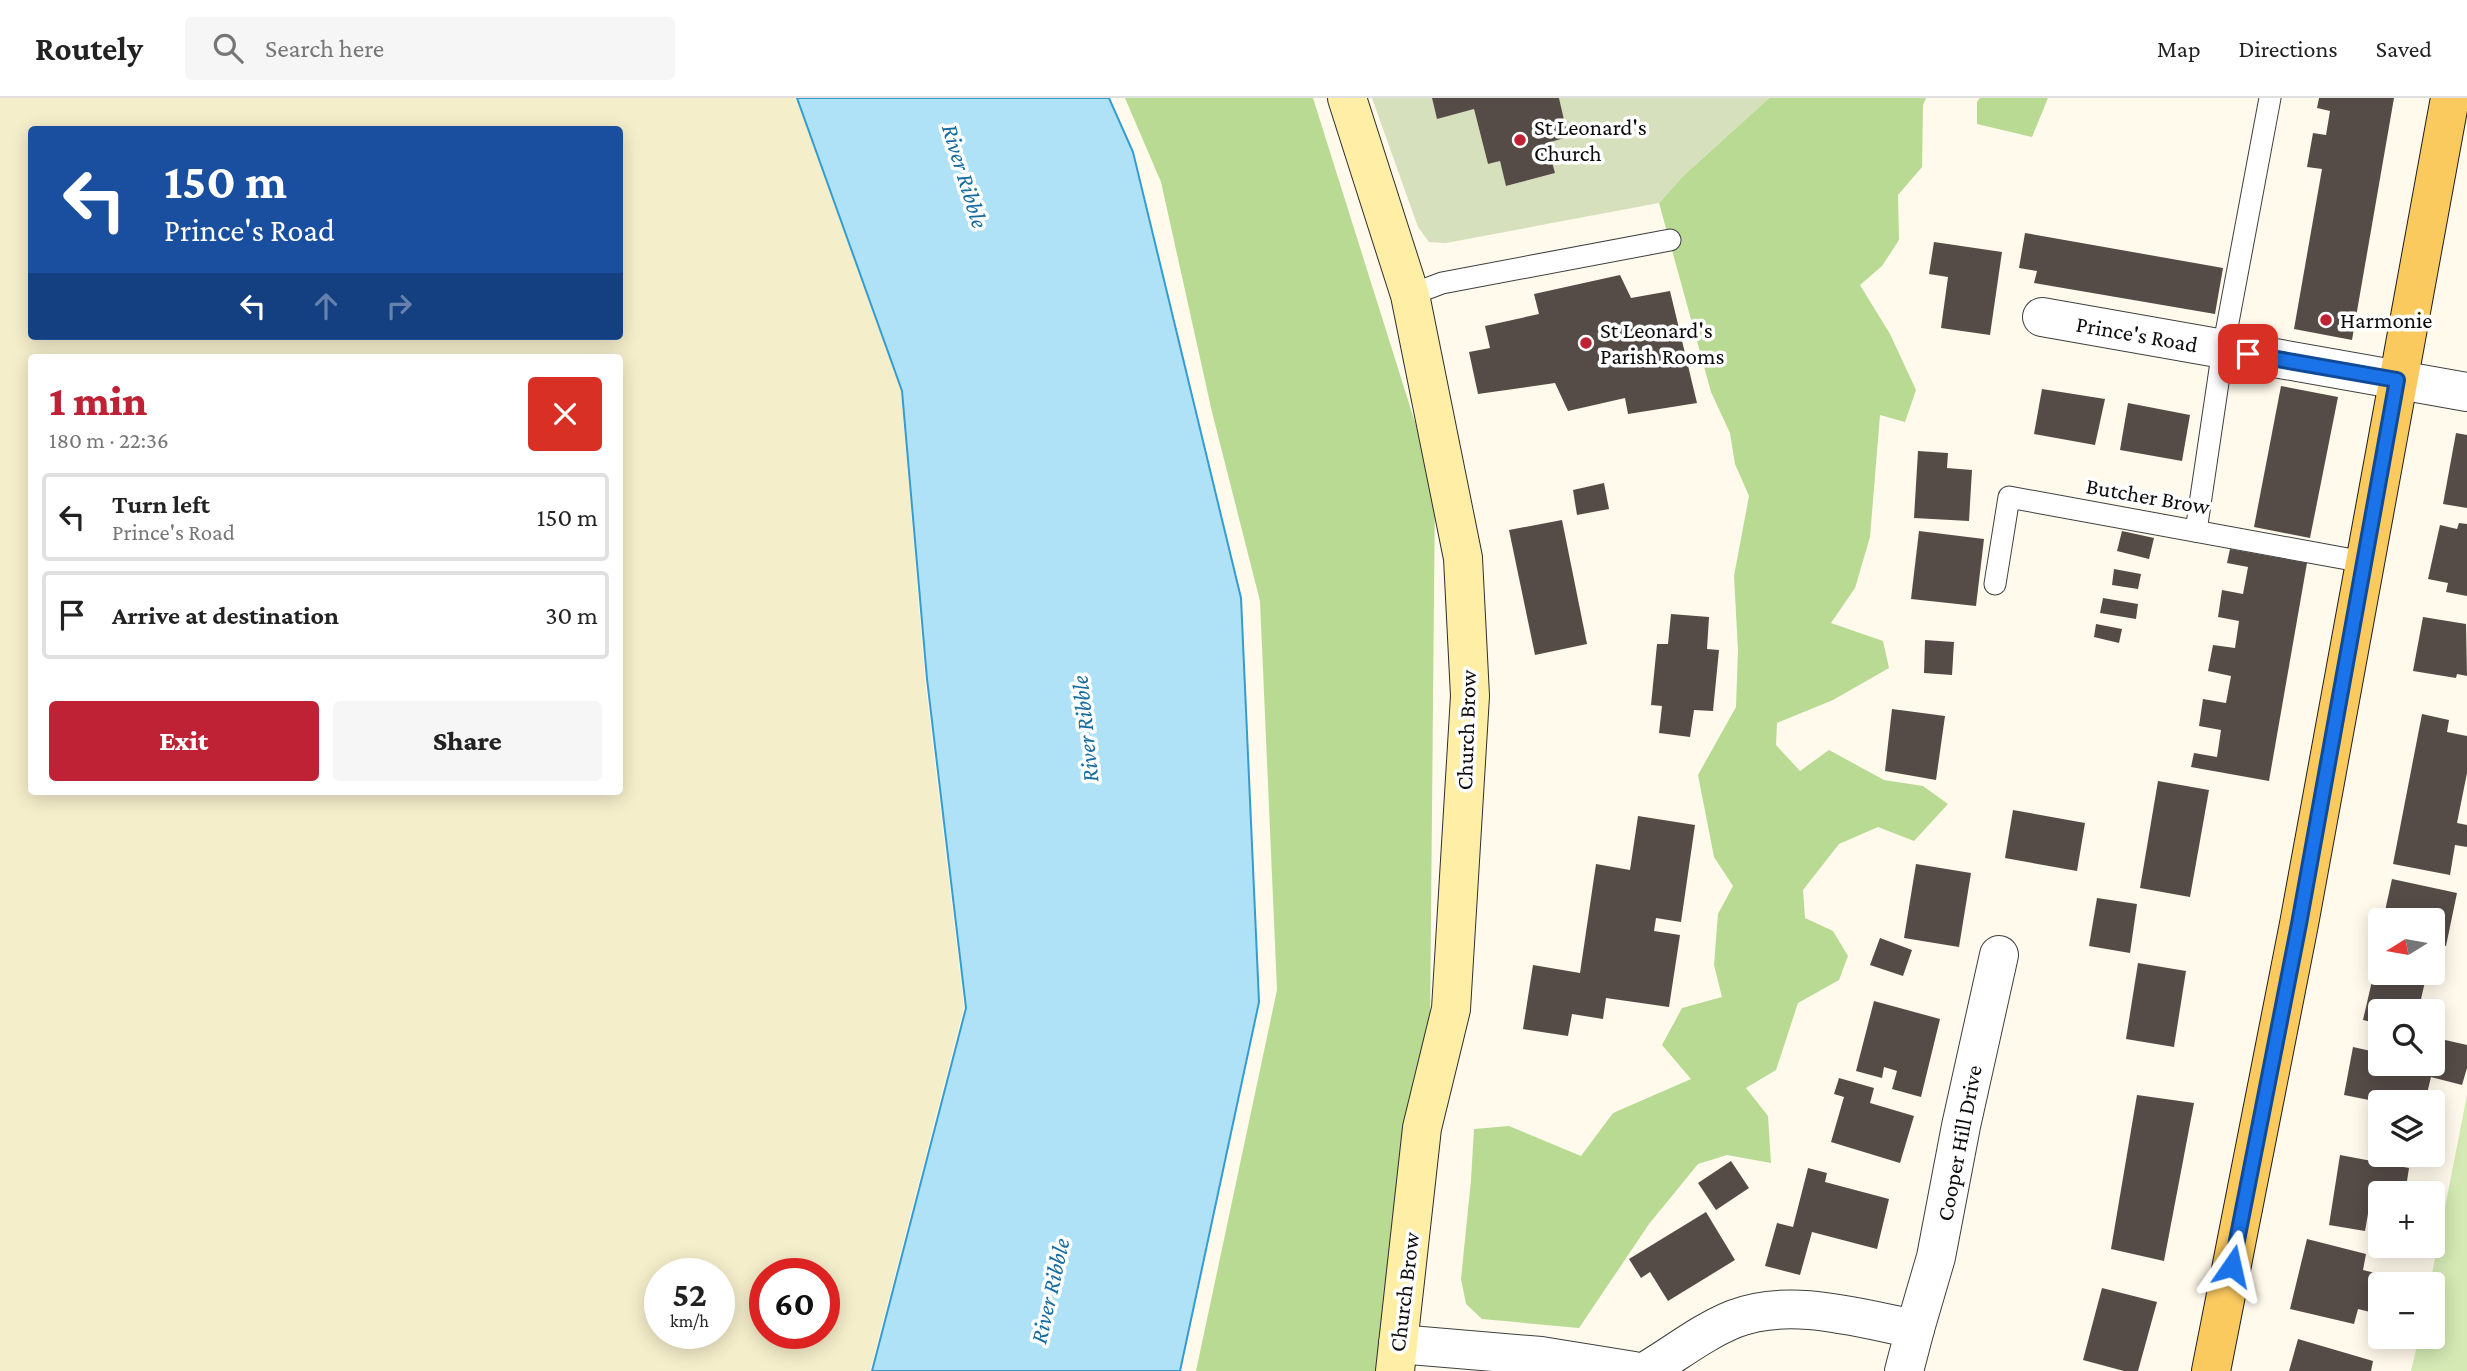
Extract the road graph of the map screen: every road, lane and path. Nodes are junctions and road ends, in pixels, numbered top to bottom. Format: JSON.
{"nodes":[{"id":1,"x":1347,"y":98,"type":"edge"},
{"id":2,"x":2270,"y":98,"type":"edge"},
{"id":3,"x":2450,"y":98,"type":"edge"},
{"id":4,"x":1670,"y":240,"type":"dead end"},
{"id":5,"x":1410,"y":295,"type":"junction"},
{"id":6,"x":2042,"y":317,"type":"dead end"},
{"id":7,"x":2223,"y":349,"type":"junction"},
{"id":8,"x":2397,"y":380,"type":"junction"},
{"id":9,"x":2467,"y":393,"type":"edge"},
{"id":10,"x":2196,"y":531,"type":"junction"},
{"id":11,"x":2364,"y":562,"type":"junction"},
{"id":12,"x":1995,"y":584,"type":"dead end"},
{"id":13,"x":1999,"y":955,"type":"dead end"},
{"id":14,"x":1915,"y":1329,"type":"junction"},
{"id":15,"x":1396,"y":1358,"type":"edge"},
{"id":16,"x":1634,"y":1371,"type":"edge"},
{"id":17,"x":1646,"y":1371,"type":"edge"},
{"id":18,"x":1904,"y":1371,"type":"edge"},
{"id":19,"x":2211,"y":1371,"type":"edge"}],
"edges":[{"from":1,"to":5,"type":"main road","name":"Church Brow"},
{"from":2,"to":7,"type":"lane"},
{"from":3,"to":8,"type":"main road"},
{"from":4,"to":5,"type":"lane"},
{"from":5,"to":15,"type":"main road","name":"Church Brow"},
{"from":6,"to":7,"type":"street","name":"Prince's Road"},
{"from":7,"to":8,"type":"street","name":"Prince's Road"},
{"from":7,"to":10,"type":"lane"},
{"from":8,"to":9,"type":"street","name":"Prince's Road"},
{"from":8,"to":11,"type":"main road"},
{"from":10,"to":11,"type":"lane","name":"Butcher Brow"},
{"from":10,"to":12,"type":"lane","name":"Butcher Brow"},
{"from":11,"to":19,"type":"main road"},
{"from":13,"to":14,"type":"street","name":"Cooper Hill Drive"},
{"from":14,"to":17,"type":"street"},
{"from":14,"to":18,"type":"street","name":"Cooper Hill Drive"},
{"from":15,"to":16,"type":"street"}]}
